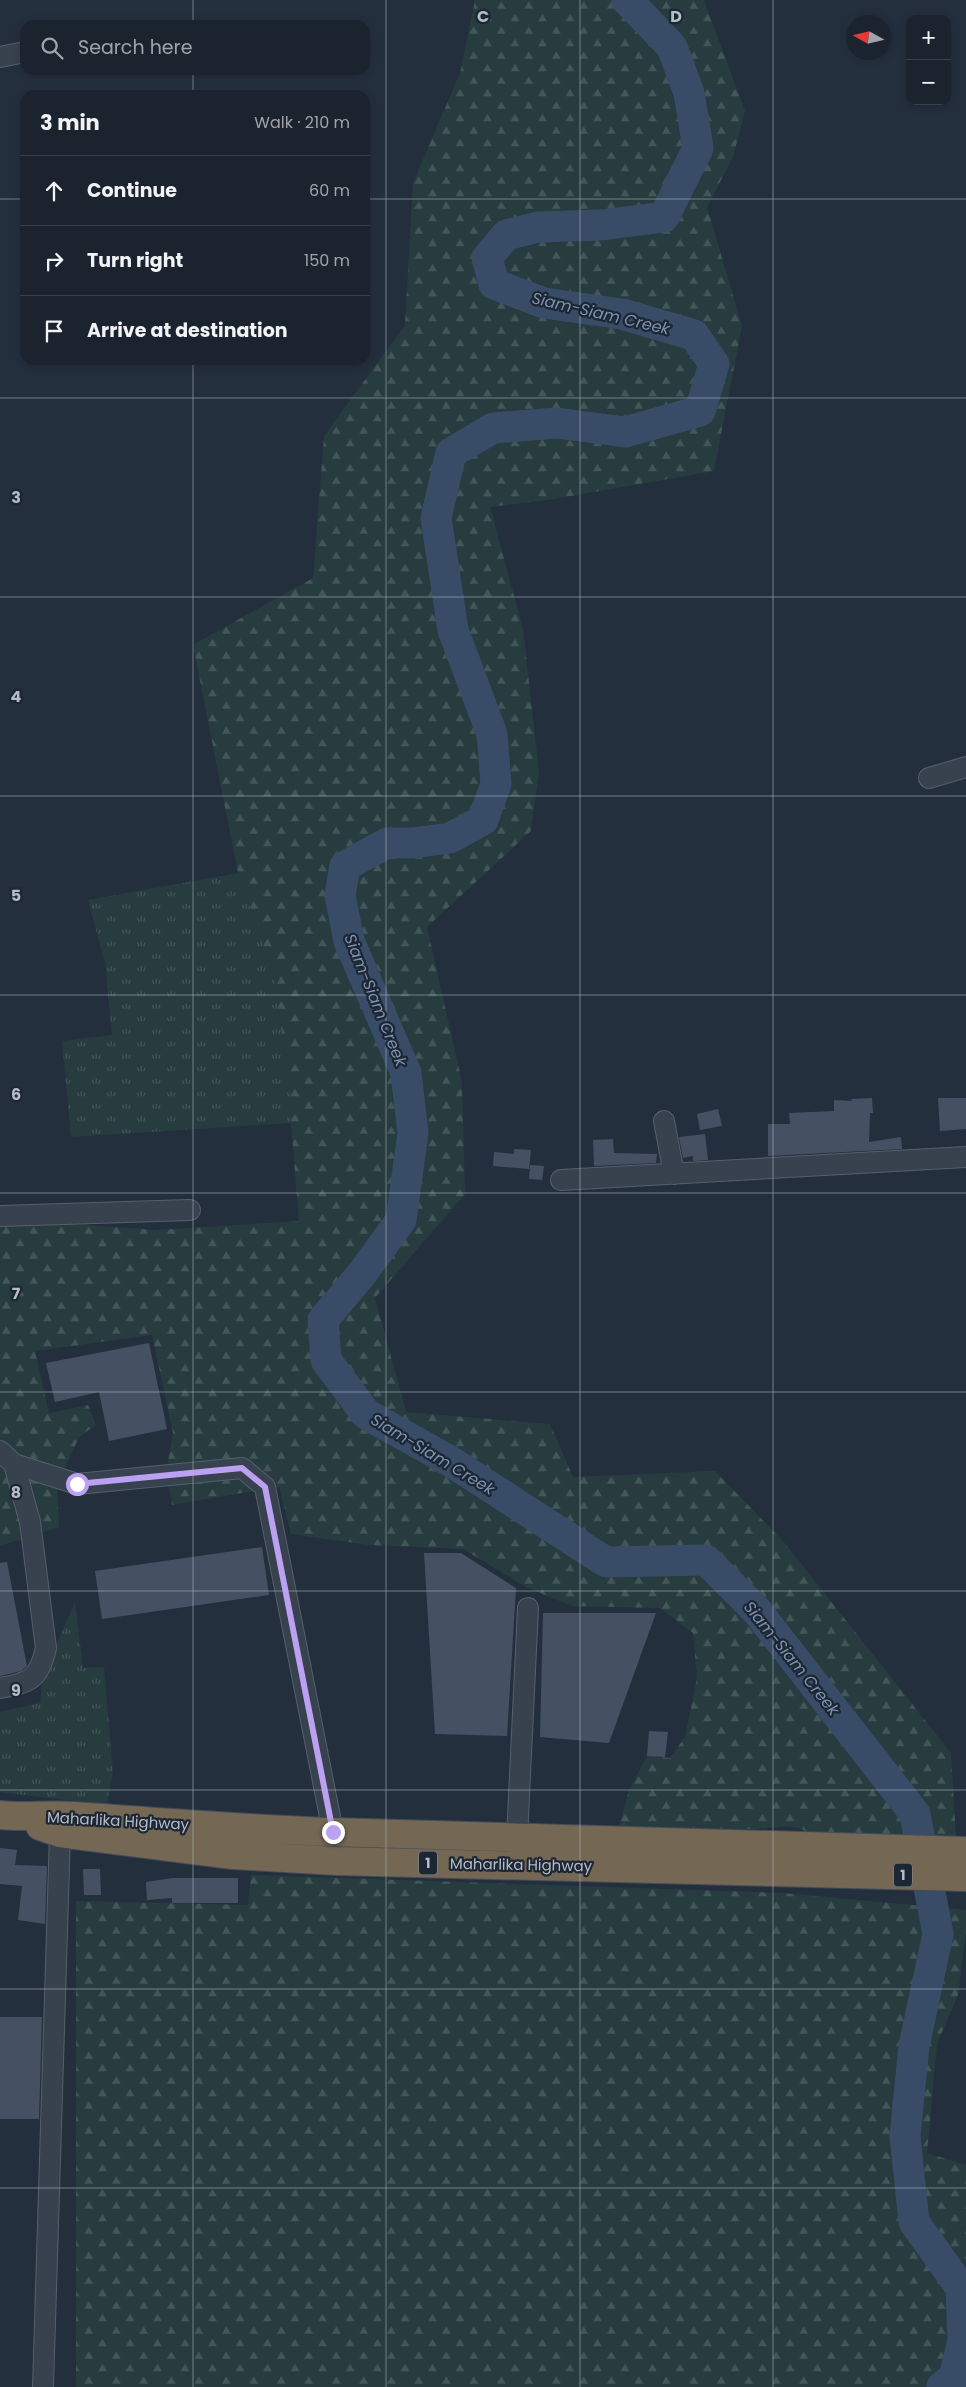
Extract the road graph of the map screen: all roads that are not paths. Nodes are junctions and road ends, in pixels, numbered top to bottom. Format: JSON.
{"nodes":[{"id":1,"x":20,"y":53,"type":"edge"},
{"id":2,"x":0,"y":57,"type":"edge"},
{"id":3,"x":966,"y":767,"type":"edge"},
{"id":4,"x":929,"y":778,"type":"dead end"},
{"id":5,"x":664,"y":1122,"type":"dead end"},
{"id":6,"x":966,"y":1157,"type":"edge"},
{"id":7,"x":674,"y":1174,"type":"junction"},
{"id":8,"x":561,"y":1180,"type":"dead end"},
{"id":9,"x":190,"y":1210,"type":"dead end"},
{"id":10,"x":0,"y":1216,"type":"edge"},
{"id":11,"x":7,"y":1457,"type":"edge"},
{"id":12,"x":528,"y":1608,"type":"dead end"},
{"id":13,"x":0,"y":1688,"type":"edge"},
{"id":14,"x":10,"y":1816,"type":"edge"},
{"id":15,"x":61,"y":1824,"type":"junction"},
{"id":16,"x":333,"y":1832,"type":"junction"},
{"id":17,"x":516,"y":1838,"type":"junction"},
{"id":18,"x":966,"y":1851,"type":"edge"},
{"id":19,"x":842,"y":1861,"type":"junction"},
{"id":20,"x":966,"y":1877,"type":"edge"},
{"id":21,"x":43,"y":2387,"type":"edge"}],
"edges":[{"from":1,"to":2,"type":"street"},
{"from":3,"to":4,"type":"street"},
{"from":5,"to":7,"type":"street"},
{"from":6,"to":7,"type":"street"},
{"from":7,"to":8,"type":"street"},
{"from":9,"to":10,"type":"street"},
{"from":11,"to":13,"type":"street"},
{"from":11,"to":16,"type":"street"},
{"from":12,"to":17,"type":"street"},
{"from":14,"to":15,"type":"highway","name":"Maharlika Highway","number":"1"},
{"from":15,"to":16,"type":"highway","name":"Maharlika Highway","number":"1"},
{"from":15,"to":19,"type":"highway","name":"Maharlika Highway","number":"1"},
{"from":15,"to":21,"type":"street"},
{"from":16,"to":17,"type":"highway","name":"Maharlika Highway","number":"1"},
{"from":17,"to":19,"type":"highway","name":"Maharlika Highway","number":"1"},
{"from":18,"to":19,"type":"highway","name":"Maharlika Highway","number":"1"},
{"from":19,"to":20,"type":"highway","name":"Maharlika Highway","number":"1"}]}
